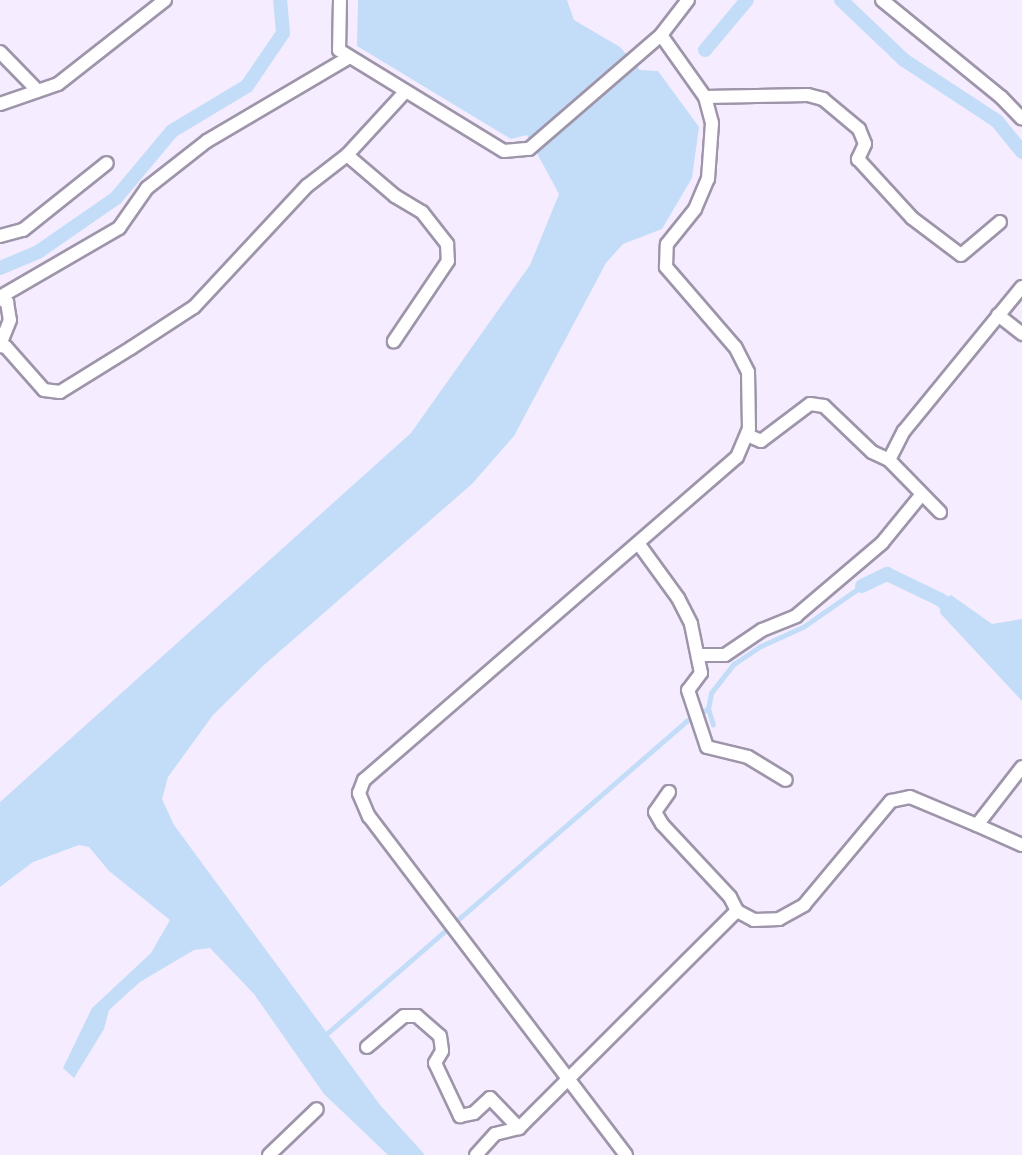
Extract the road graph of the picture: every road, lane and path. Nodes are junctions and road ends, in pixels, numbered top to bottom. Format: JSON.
{"nodes":[{"id":1,"x":165,"y":0,"type":"edge"},
{"id":2,"x":340,"y":0,"type":"edge"},
{"id":3,"x":688,"y":0,"type":"edge"},
{"id":4,"x":882,"y":0,"type":"edge"},
{"id":5,"x":661,"y":34,"type":"junction"},
{"id":6,"x":0,"y":52,"type":"edge"},
{"id":7,"x":348,"y":58,"type":"junction"},
{"id":8,"x":38,"y":91,"type":"junction"},
{"id":9,"x":405,"y":92,"type":"junction"},
{"id":10,"x":705,"y":97,"type":"junction"},
{"id":11,"x":0,"y":104,"type":"edge"},
{"id":12,"x":1022,"y":119,"type":"edge"},
{"id":13,"x":347,"y":155,"type":"junction"},
{"id":14,"x":107,"y":163,"type":"dead end"},
{"id":15,"x":1000,"y":222,"type":"dead end"},
{"id":16,"x":0,"y":236,"type":"edge"},
{"id":17,"x":1022,"y":287,"type":"edge"},
{"id":18,"x":0,"y":298,"type":"edge"},
{"id":19,"x":998,"y":315,"type":"junction"},
{"id":20,"x":1022,"y":334,"type":"edge"},
{"id":21,"x":394,"y":341,"type":"dead end"},
{"id":22,"x":0,"y":346,"type":"edge"},
{"id":23,"x":747,"y":435,"type":"junction"},
{"id":24,"x":889,"y":460,"type":"junction"},
{"id":25,"x":922,"y":494,"type":"junction"},
{"id":26,"x":940,"y":512,"type":"dead end"},
{"id":27,"x":638,"y":543,"type":"junction"},
{"id":28,"x":698,"y":655,"type":"junction"},
{"id":29,"x":1022,"y":767,"type":"edge"},
{"id":30,"x":786,"y":780,"type":"dead end"},
{"id":31,"x":669,"y":792,"type":"dead end"},
{"id":32,"x":976,"y":825,"type":"junction"},
{"id":33,"x":1022,"y":845,"type":"edge"},
{"id":34,"x":737,"y":911,"type":"junction"},
{"id":35,"x":367,"y":1047,"type":"dead end"},
{"id":36,"x":568,"y":1079,"type":"junction"},
{"id":37,"x":317,"y":1109,"type":"dead end"},
{"id":38,"x":519,"y":1128,"type":"junction"},
{"id":39,"x":269,"y":1155,"type":"edge"},
{"id":40,"x":476,"y":1155,"type":"edge"},
{"id":41,"x":626,"y":1155,"type":"edge"}],
"edges":[{"from":1,"to":8,"type":"street"},
{"from":2,"to":7,"type":"street"},
{"from":3,"to":5,"type":"street"},
{"from":4,"to":12,"type":"street"},
{"from":5,"to":9,"type":"street"},
{"from":5,"to":10,"type":"street"},
{"from":6,"to":8,"type":"street"},
{"from":7,"to":9,"type":"street"},
{"from":7,"to":18,"type":"street"},
{"from":8,"to":11,"type":"street"},
{"from":9,"to":13,"type":"street"},
{"from":10,"to":15,"type":"street"},
{"from":10,"to":23,"type":"street"},
{"from":13,"to":21,"type":"street"},
{"from":13,"to":22,"type":"street"},
{"from":14,"to":16,"type":"street"},
{"from":17,"to":19,"type":"street"},
{"from":18,"to":22,"type":"street"},
{"from":19,"to":20,"type":"street"},
{"from":19,"to":24,"type":"street"},
{"from":23,"to":24,"type":"street"},
{"from":23,"to":27,"type":"street"},
{"from":24,"to":25,"type":"street"},
{"from":25,"to":26,"type":"street"},
{"from":25,"to":28,"type":"street"},
{"from":27,"to":28,"type":"street"},
{"from":27,"to":36,"type":"street"},
{"from":28,"to":30,"type":"street"},
{"from":29,"to":32,"type":"street"},
{"from":31,"to":34,"type":"street"},
{"from":32,"to":33,"type":"street"},
{"from":32,"to":34,"type":"street"},
{"from":34,"to":36,"type":"street"},
{"from":35,"to":38,"type":"street"},
{"from":36,"to":38,"type":"street"},
{"from":36,"to":41,"type":"street"},
{"from":37,"to":39,"type":"street"},
{"from":38,"to":40,"type":"street"}]}
